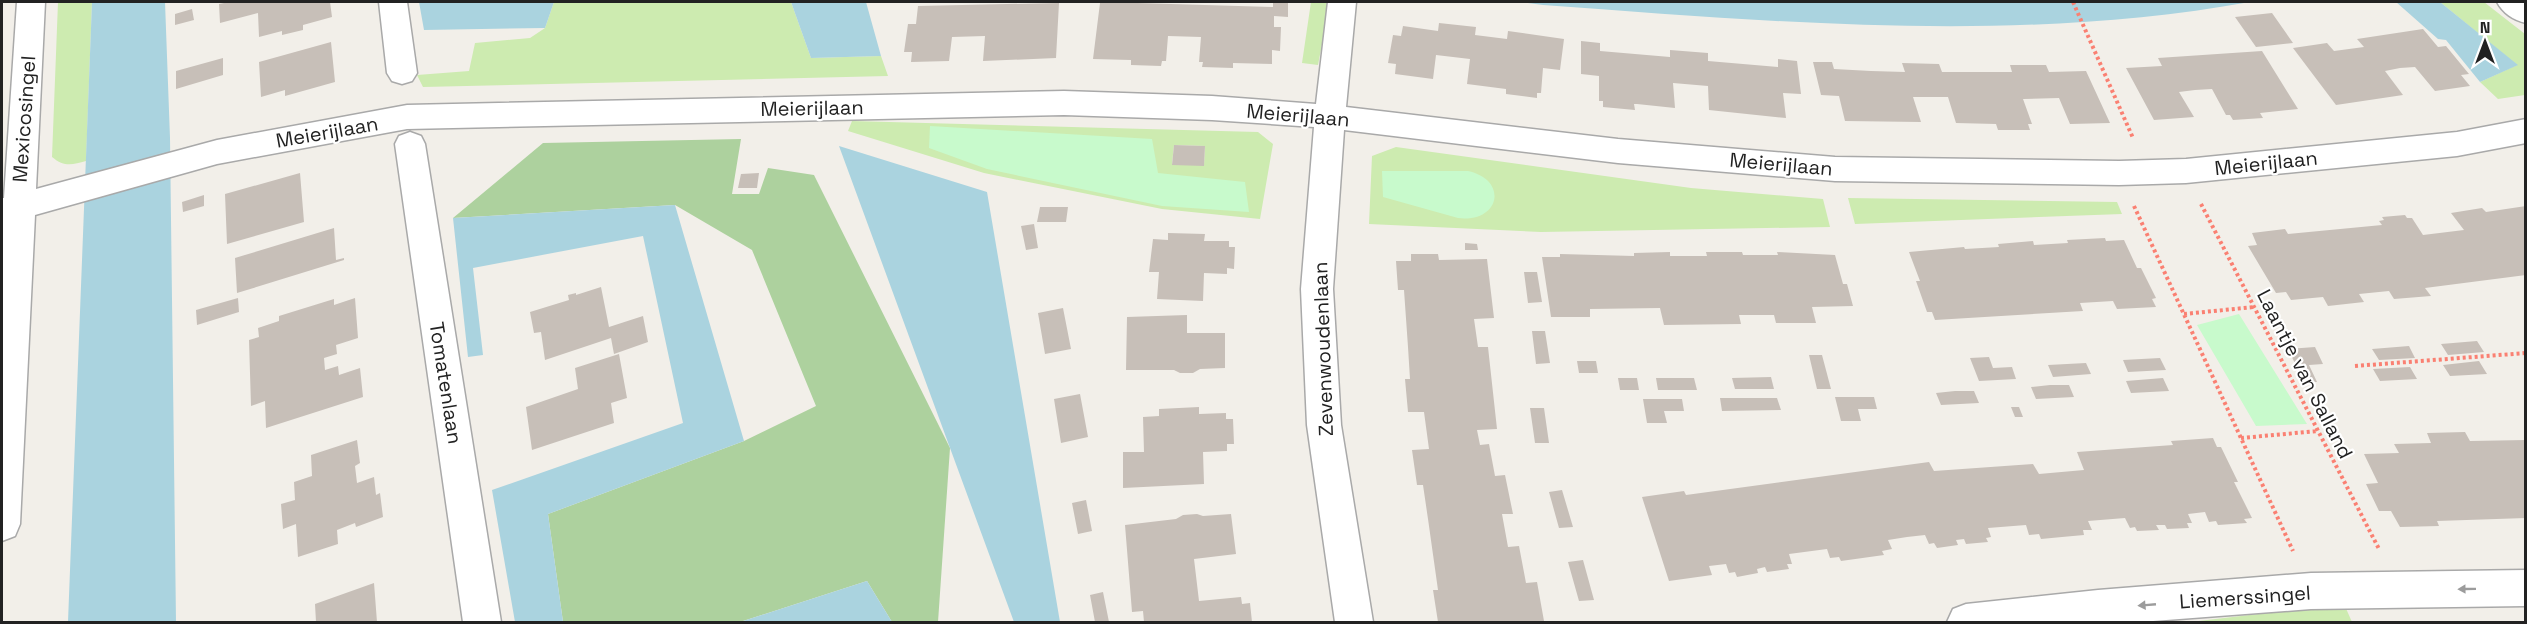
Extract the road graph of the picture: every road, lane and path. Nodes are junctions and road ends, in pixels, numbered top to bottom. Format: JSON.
{"nodes":[{"id":1,"x":31,"y":2,"type":"edge"},
{"id":2,"x":393,"y":2,"type":"edge"},
{"id":3,"x":1342,"y":2,"type":"edge"},
{"id":4,"x":2073,"y":2,"type":"edge"},
{"id":5,"x":2511,"y":2,"type":"edge"},
{"id":6,"x":2526,"y":13,"type":"edge"},
{"id":7,"x":402,"y":73,"type":"dead end"},
{"id":8,"x":1330,"y":117,"type":"junction"},
{"id":9,"x":2526,"y":131,"type":"edge"},
{"id":10,"x":410,"y":144,"type":"dead end"},
{"id":11,"x":2186,"y":171,"type":"junction"},
{"id":12,"x":2133,"y":172,"type":"junction"},
{"id":13,"x":10,"y":208,"type":"edge"},
{"id":14,"x":2254,"y":307,"type":"junction"},
{"id":15,"x":2184,"y":314,"type":"junction"},
{"id":16,"x":2526,"y":353,"type":"edge"},
{"id":17,"x":2355,"y":366,"type":"dead end"},
{"id":18,"x":2318,"y":431,"type":"junction"},
{"id":19,"x":2241,"y":438,"type":"junction"},
{"id":20,"x":2,"y":524,"type":"edge"},
{"id":21,"x":2526,"y":588,"type":"edge"},
{"id":22,"x":2400,"y":590,"type":"junction"},
{"id":23,"x":2311,"y":591,"type":"junction"},
{"id":24,"x":482,"y":622,"type":"edge"},
{"id":25,"x":1354,"y":622,"type":"edge"},
{"id":26,"x":1966,"y":622,"type":"edge"}],
"edges":[{"from":1,"to":13,"type":"street","name":"Mexicosingel"},
{"from":2,"to":7,"type":"street"},
{"from":3,"to":8,"type":"street","name":"Zevenwoudenlaan"},
{"from":4,"to":12,"type":"path"},
{"from":5,"to":6,"type":"street"},
{"from":8,"to":12,"type":"street","name":"Meierijlaan"},
{"from":8,"to":13,"type":"street","name":"Meierijlaan"},
{"from":8,"to":25,"type":"street","name":"Zevenwoudenlaan"},
{"from":9,"to":11,"type":"street","name":"Meierijlaan"},
{"from":10,"to":24,"type":"street","name":"Tomatenlaan"},
{"from":11,"to":12,"type":"street","name":"Meierijlaan"},
{"from":11,"to":14,"type":"path","name":"Laantje van Salland"},
{"from":12,"to":15,"type":"path"},
{"from":13,"to":20,"type":"street","name":"Mexicosingel"},
{"from":14,"to":15,"type":"path"},
{"from":14,"to":18,"type":"path","name":"Laantje van Salland"},
{"from":15,"to":19,"type":"path"},
{"from":16,"to":17,"type":"path"},
{"from":18,"to":19,"type":"path"},
{"from":18,"to":22,"type":"path","name":"Laantje van Salland"},
{"from":19,"to":23,"type":"path"},
{"from":21,"to":22,"type":"street","name":"Liemerssingel","one_way":true},
{"from":22,"to":23,"type":"street","name":"Liemerssingel"},
{"from":23,"to":26,"type":"street","name":"Liemerssingel","one_way":true}]}
